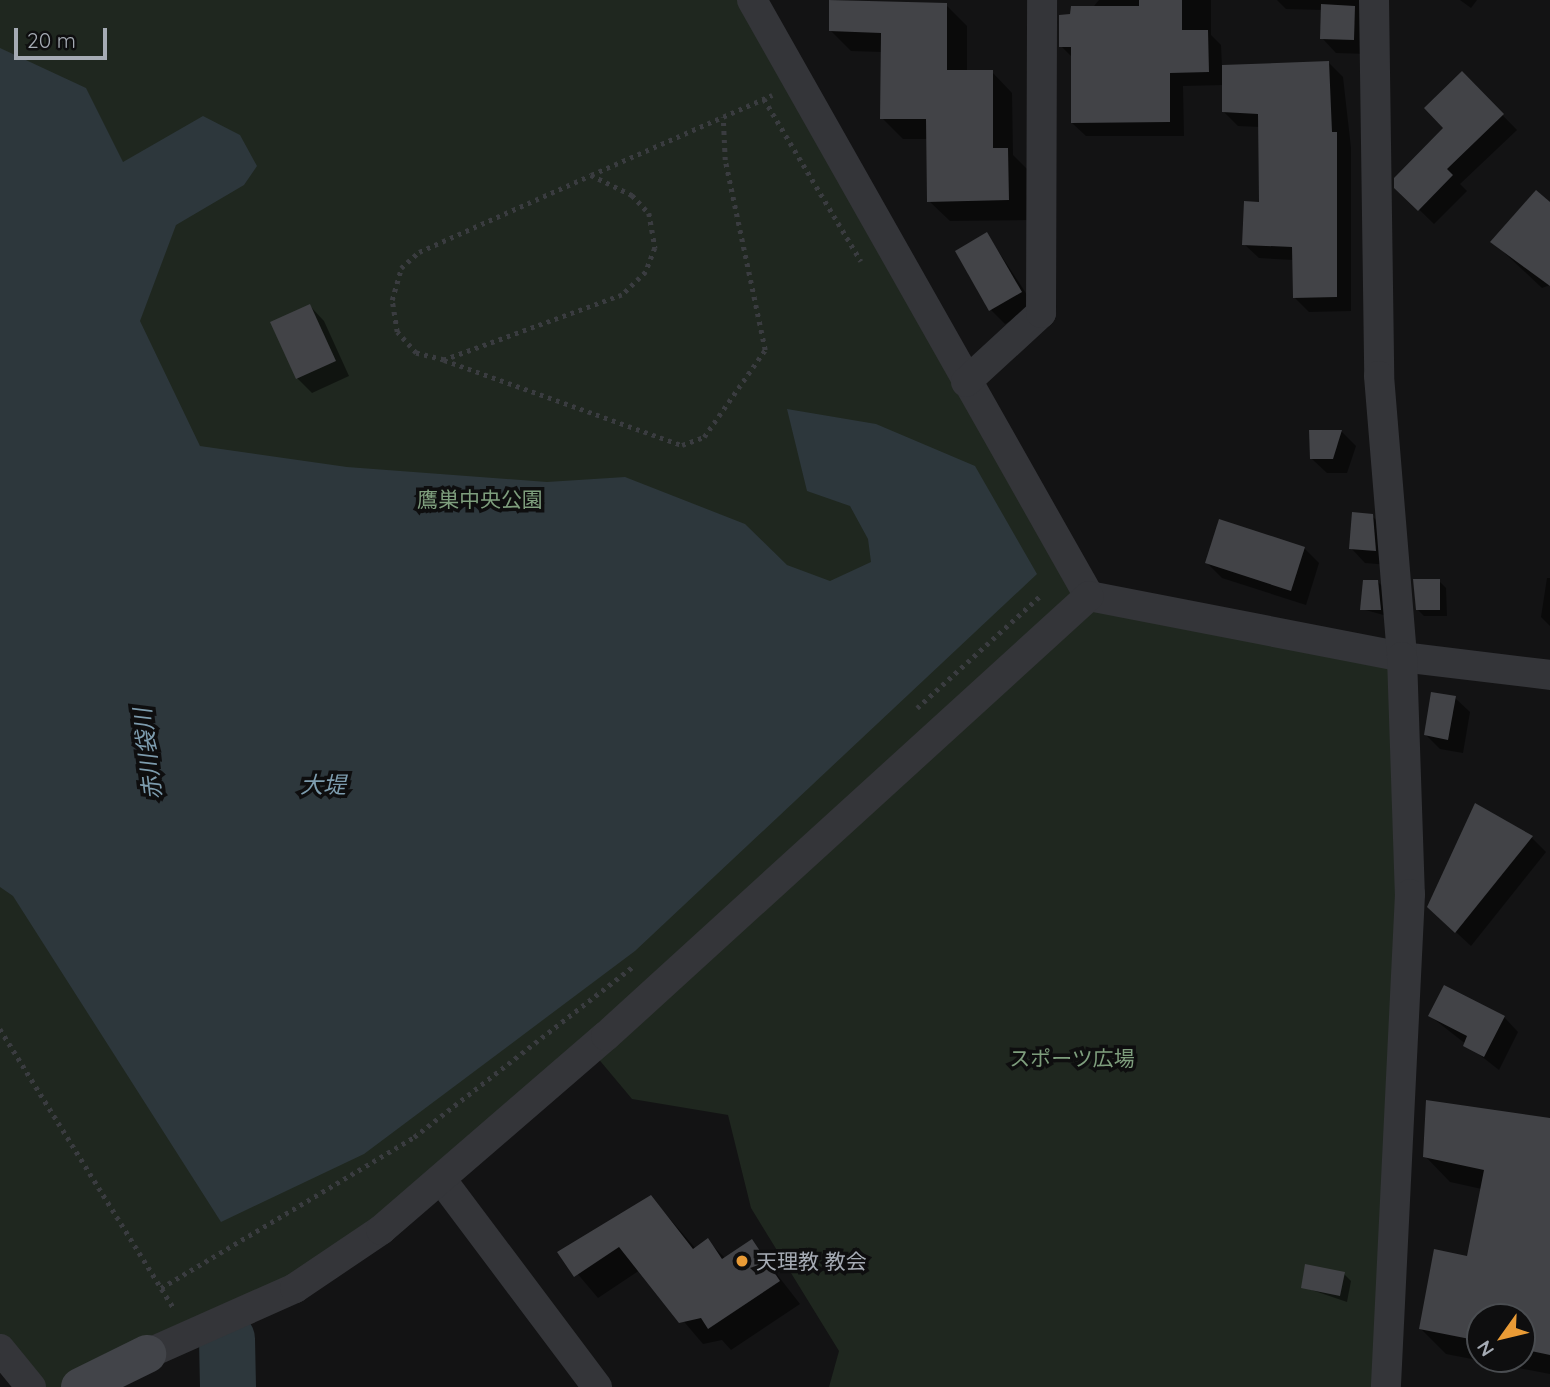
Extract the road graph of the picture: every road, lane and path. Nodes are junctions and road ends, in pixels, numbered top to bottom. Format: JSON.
{"nodes":[{"id":1,"x":752,"y":0,"type":"edge"},
{"id":2,"x":1042,"y":0,"type":"edge"},
{"id":3,"x":1374,"y":0,"type":"edge"},
{"id":4,"x":798,"y":84,"type":"junction"},
{"id":5,"x":764,"y":99,"type":"junction"},
{"id":6,"x":723,"y":117,"type":"junction"},
{"id":7,"x":591,"y":176,"type":"junction"},
{"id":8,"x":866,"y":268,"type":"dead end"},
{"id":9,"x":444,"y":360,"type":"junction"},
{"id":10,"x":966,"y":382,"type":"junction"},
{"id":11,"x":1051,"y":585,"type":"dead end"},
{"id":12,"x":1089,"y":596,"type":"junction"},
{"id":13,"x":1402,"y":657,"type":"junction"},
{"id":14,"x":1550,"y":675,"type":"edge"},
{"id":15,"x":911,"y":713,"type":"dead end"},
{"id":16,"x":645,"y":956,"type":"dead end"},
{"id":17,"x":0,"y":1029,"type":"edge"},
{"id":18,"x":440,"y":1179,"type":"junction"},
{"id":19,"x":161,"y":1288,"type":"junction"},
{"id":20,"x":190,"y":1335,"type":"junction"},
{"id":21,"x":0,"y":1349,"type":"edge"},
{"id":22,"x":147,"y":1353,"type":"joint"},
{"id":23,"x":31,"y":1387,"type":"edge"},
{"id":24,"x":80,"y":1387,"type":"edge"},
{"id":25,"x":597,"y":1387,"type":"edge"},
{"id":26,"x":1386,"y":1387,"type":"edge"}],
"edges":[{"from":1,"to":4,"type":"street"},
{"from":2,"to":10,"type":"street"},
{"from":3,"to":13,"type":"street"},
{"from":4,"to":5,"type":"path"},
{"from":4,"to":10,"type":"street"},
{"from":5,"to":6,"type":"path"},
{"from":5,"to":8,"type":"path"},
{"from":6,"to":7,"type":"path"},
{"from":6,"to":9,"type":"path"},
{"from":7,"to":9,"type":"path"},
{"from":7,"to":9,"type":"path"},
{"from":10,"to":12,"type":"street"},
{"from":11,"to":15,"type":"path"},
{"from":12,"to":13,"type":"street"},
{"from":12,"to":18,"type":"street"},
{"from":13,"to":14,"type":"street"},
{"from":13,"to":26,"type":"street"},
{"from":16,"to":19,"type":"path"},
{"from":17,"to":19,"type":"path"},
{"from":18,"to":20,"type":"street"},
{"from":18,"to":25,"type":"street"},
{"from":19,"to":20,"type":"path"},
{"from":20,"to":22,"type":"street"},
{"from":21,"to":23,"type":"street"},
{"from":22,"to":24,"type":"street"}]}
